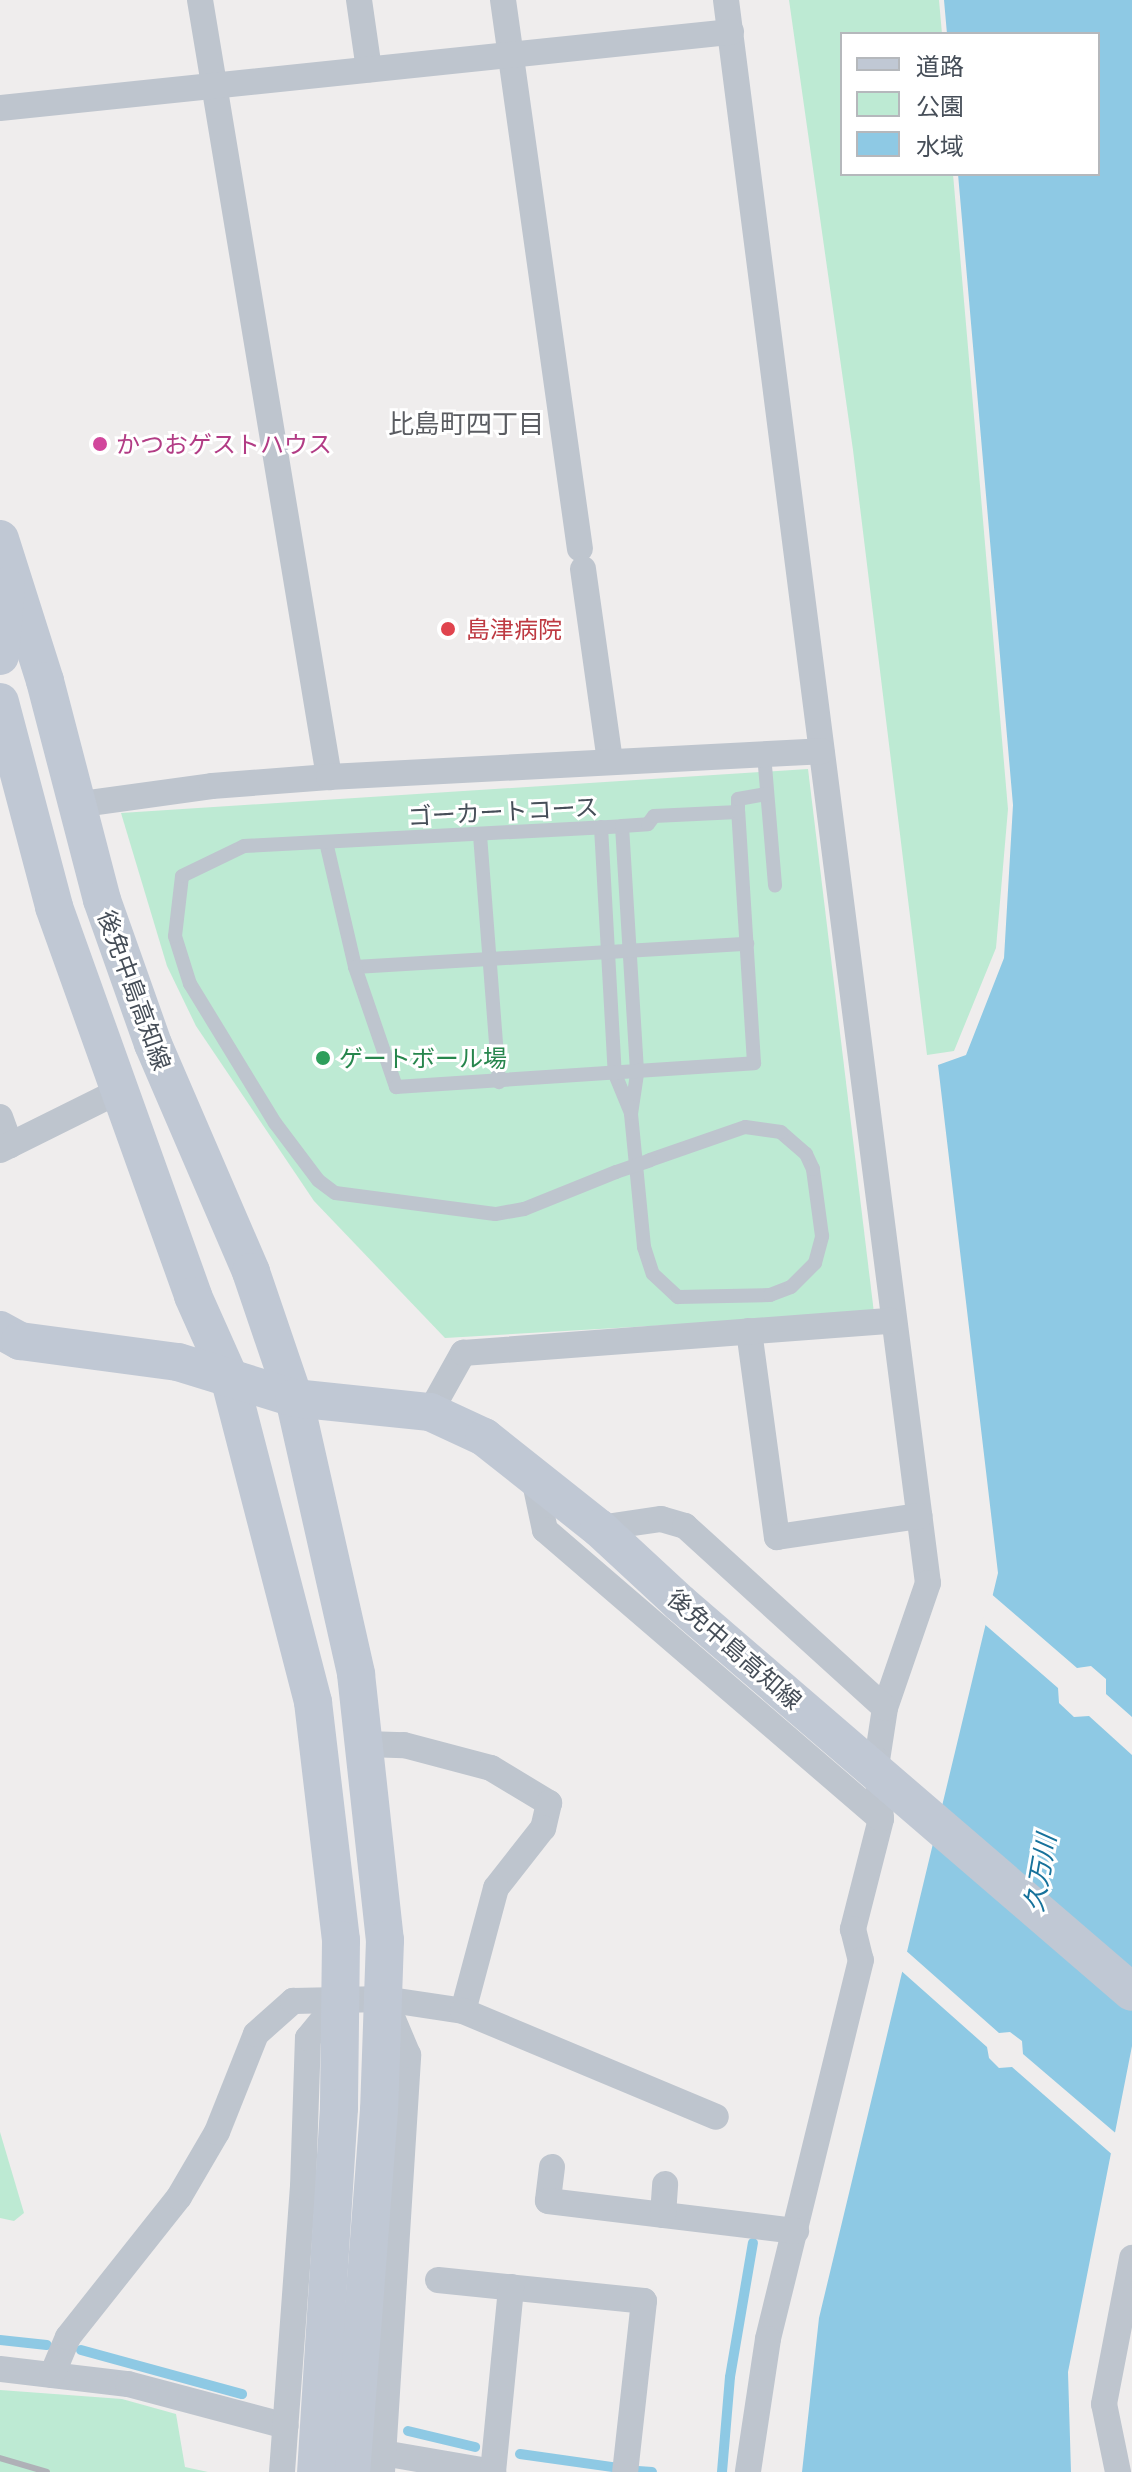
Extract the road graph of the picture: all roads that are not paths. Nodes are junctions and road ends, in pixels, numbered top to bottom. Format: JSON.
{"nodes":[{"id":1,"x":200,"y":0,"type":"edge"},
{"id":2,"x":359,"y":0,"type":"edge"},
{"id":3,"x":503,"y":0,"type":"edge"},
{"id":4,"x":726,"y":0,"type":"edge"},
{"id":5,"x":731,"y":32,"type":"junction"},
{"id":6,"x":511,"y":56,"type":"junction"},
{"id":7,"x":369,"y":69,"type":"junction"},
{"id":8,"x":214,"y":83,"type":"junction"},
{"id":9,"x":0,"y":108,"type":"edge"},
{"id":10,"x":2,"y":561,"type":"edge"},
{"id":11,"x":0,"y":656,"type":"edge"},
{"id":12,"x":0,"y":702,"type":"edge"},
{"id":13,"x":821,"y":751,"type":"junction"},
{"id":14,"x":764,"y":754,"type":"junction"},
{"id":15,"x":610,"y":762,"type":"junction"},
{"id":16,"x":329,"y":777,"type":"junction"},
{"id":17,"x":767,"y":794,"type":"junction"},
{"id":18,"x":75,"y":805,"type":"junction"},
{"id":19,"x":738,"y":812,"type":"junction"},
{"id":20,"x":622,"y":826,"type":"junction"},
{"id":21,"x":601,"y":827,"type":"junction"},
{"id":22,"x":480,"y":835,"type":"junction"},
{"id":23,"x":326,"y":842,"type":"junction"},
{"id":24,"x":775,"y":886,"type":"dead end"},
{"id":25,"x":747,"y":944,"type":"junction"},
{"id":26,"x":629,"y":952,"type":"junction"},
{"id":27,"x":609,"y":953,"type":"junction"},
{"id":28,"x":490,"y":959,"type":"junction"},
{"id":29,"x":355,"y":967,"type":"junction"},
{"id":30,"x":615,"y":1074,"type":"junction"},
{"id":31,"x":637,"y":1074,"type":"junction"},
{"id":32,"x":499,"y":1082,"type":"junction"},
{"id":33,"x":119,"y":1091,"type":"junction"},
{"id":34,"x":631,"y":1114,"type":"junction"},
{"id":35,"x":0,"y":1117,"type":"edge"},
{"id":36,"x":5,"y":1148,"type":"edge"},
{"id":37,"x":891,"y":1321,"type":"junction"},
{"id":38,"x":0,"y":1330,"type":"edge"},
{"id":39,"x":749,"y":1331,"type":"junction"},
{"id":40,"x":229,"y":1377,"type":"junction"},
{"id":41,"x":294,"y":1398,"type":"junction"},
{"id":42,"x":430,"y":1412,"type":"junction"},
{"id":43,"x":534,"y":1478,"type":"junction"},
{"id":44,"x":919,"y":1516,"type":"junction"},
{"id":45,"x":599,"y":1528,"type":"junction"},
{"id":46,"x":885,"y":1708,"type":"junction"},
{"id":47,"x":366,"y":1744,"type":"junction"},
{"id":48,"x":881,"y":1819,"type":"junction"},
{"id":49,"x":1132,"y":1992,"type":"edge"},
{"id":50,"x":341,"y":1998,"type":"junction"},
{"id":51,"x":384,"y":1999,"type":"junction"},
{"id":52,"x":463,"y":2011,"type":"junction"},
{"id":53,"x":716,"y":2117,"type":"dead end"},
{"id":54,"x":552,"y":2167,"type":"dead end"},
{"id":55,"x":665,"y":2184,"type":"dead end"},
{"id":56,"x":663,"y":2215,"type":"junction"},
{"id":57,"x":796,"y":2231,"type":"junction"},
{"id":58,"x":1132,"y":2258,"type":"edge"},
{"id":59,"x":438,"y":2280,"type":"dead end"},
{"id":60,"x":511,"y":2287,"type":"junction"},
{"id":61,"x":0,"y":2369,"type":"edge"},
{"id":62,"x":52,"y":2375,"type":"junction"},
{"id":63,"x":286,"y":2426,"type":"junction"},
{"id":64,"x":372,"y":2466,"type":"edge"},
{"id":65,"x":282,"y":2472,"type":"edge"},
{"id":66,"x":316,"y":2472,"type":"edge"},
{"id":67,"x":493,"y":2472,"type":"edge"},
{"id":68,"x":625,"y":2472,"type":"edge"},
{"id":69,"x":748,"y":2472,"type":"edge"},
{"id":70,"x":1118,"y":2472,"type":"edge"}],
"edges":[{"from":1,"to":8,"type":"street"},
{"from":2,"to":7,"type":"street"},
{"from":3,"to":6,"type":"street"},
{"from":4,"to":5,"type":"street"},
{"from":5,"to":6,"type":"street"},
{"from":5,"to":13,"type":"street"},
{"from":6,"to":7,"type":"street"},
{"from":6,"to":15,"type":"street"},
{"from":7,"to":8,"type":"street"},
{"from":8,"to":9,"type":"street"},
{"from":8,"to":16,"type":"street"},
{"from":10,"to":11,"type":"main road","name":"後免中島高知線"},
{"from":10,"to":18,"type":"main road","name":"後免中島高知線"},
{"from":12,"to":33,"type":"main road","name":"後免中島高知線"},
{"from":13,"to":14,"type":"street"},
{"from":13,"to":37,"type":"street"},
{"from":14,"to":15,"type":"street"},
{"from":14,"to":17,"type":"lane"},
{"from":15,"to":16,"type":"street"},
{"from":16,"to":18,"type":"street"},
{"from":17,"to":19,"type":"lane"},
{"from":17,"to":24,"type":"lane"},
{"from":18,"to":41,"type":"main road","name":"後免中島高知線"},
{"from":19,"to":20,"type":"lane"},
{"from":19,"to":25,"type":"lane"},
{"from":20,"to":21,"type":"lane","name":"ゴーカートコース"},
{"from":20,"to":26,"type":"lane","name":"ゴーカートコース"},
{"from":21,"to":22,"type":"lane","name":"ゴーカートコース"},
{"from":21,"to":27,"type":"lane"},
{"from":22,"to":23,"type":"lane","name":"ゴーカートコース"},
{"from":22,"to":28,"type":"lane"},
{"from":23,"to":29,"type":"lane"},
{"from":23,"to":34,"type":"lane","name":"ゴーカートコース","bridge":true},
{"from":25,"to":26,"type":"lane"},
{"from":25,"to":31,"type":"lane"},
{"from":26,"to":27,"type":"lane"},
{"from":26,"to":31,"type":"lane","name":"ゴーカートコース"},
{"from":27,"to":28,"type":"lane"},
{"from":27,"to":30,"type":"lane"},
{"from":28,"to":29,"type":"lane"},
{"from":28,"to":32,"type":"lane"},
{"from":29,"to":32,"type":"lane"},
{"from":30,"to":31,"type":"lane"},
{"from":30,"to":32,"type":"lane"},
{"from":30,"to":34,"type":"lane"},
{"from":31,"to":34,"type":"lane","name":"ゴーカートコース"},
{"from":33,"to":36,"type":"street"},
{"from":33,"to":40,"type":"main road","name":"後免中島高知線"},
{"from":35,"to":36,"type":"street"},
{"from":37,"to":39,"type":"street"},
{"from":37,"to":44,"type":"street"},
{"from":38,"to":40,"type":"main road","name":"後免中島高知線"},
{"from":39,"to":42,"type":"street"},
{"from":39,"to":44,"type":"street"},
{"from":40,"to":41,"type":"main road","name":"後免中島高知線"},
{"from":40,"to":50,"type":"main road"},
{"from":41,"to":42,"type":"main road","name":"後免中島高知線"},
{"from":41,"to":47,"type":"main road"},
{"from":42,"to":43,"type":"main road","name":"後免中島高知線"},
{"from":43,"to":45,"type":"main road","name":"後免中島高知線"},
{"from":43,"to":48,"type":"street"},
{"from":44,"to":46,"type":"street"},
{"from":45,"to":46,"type":"street"},
{"from":45,"to":49,"type":"main road","name":"後免中島高知線","bridge":true},
{"from":46,"to":48,"type":"street"},
{"from":47,"to":51,"type":"main road"},
{"from":47,"to":52,"type":"street"},
{"from":48,"to":57,"type":"street"},
{"from":50,"to":51,"type":"street"},
{"from":50,"to":62,"type":"street"},
{"from":50,"to":63,"type":"street"},
{"from":50,"to":66,"type":"main road"},
{"from":51,"to":52,"type":"street"},
{"from":51,"to":64,"type":"main road"},
{"from":52,"to":53,"type":"street"},
{"from":54,"to":56,"type":"street"},
{"from":55,"to":56,"type":"street"},
{"from":56,"to":57,"type":"street"},
{"from":57,"to":69,"type":"street"},
{"from":58,"to":70,"type":"street"},
{"from":59,"to":60,"type":"street"},
{"from":60,"to":67,"type":"street"},
{"from":60,"to":68,"type":"street"},
{"from":61,"to":62,"type":"street"},
{"from":62,"to":63,"type":"street"},
{"from":63,"to":65,"type":"street"},
{"from":64,"to":67,"type":"street"}]}
